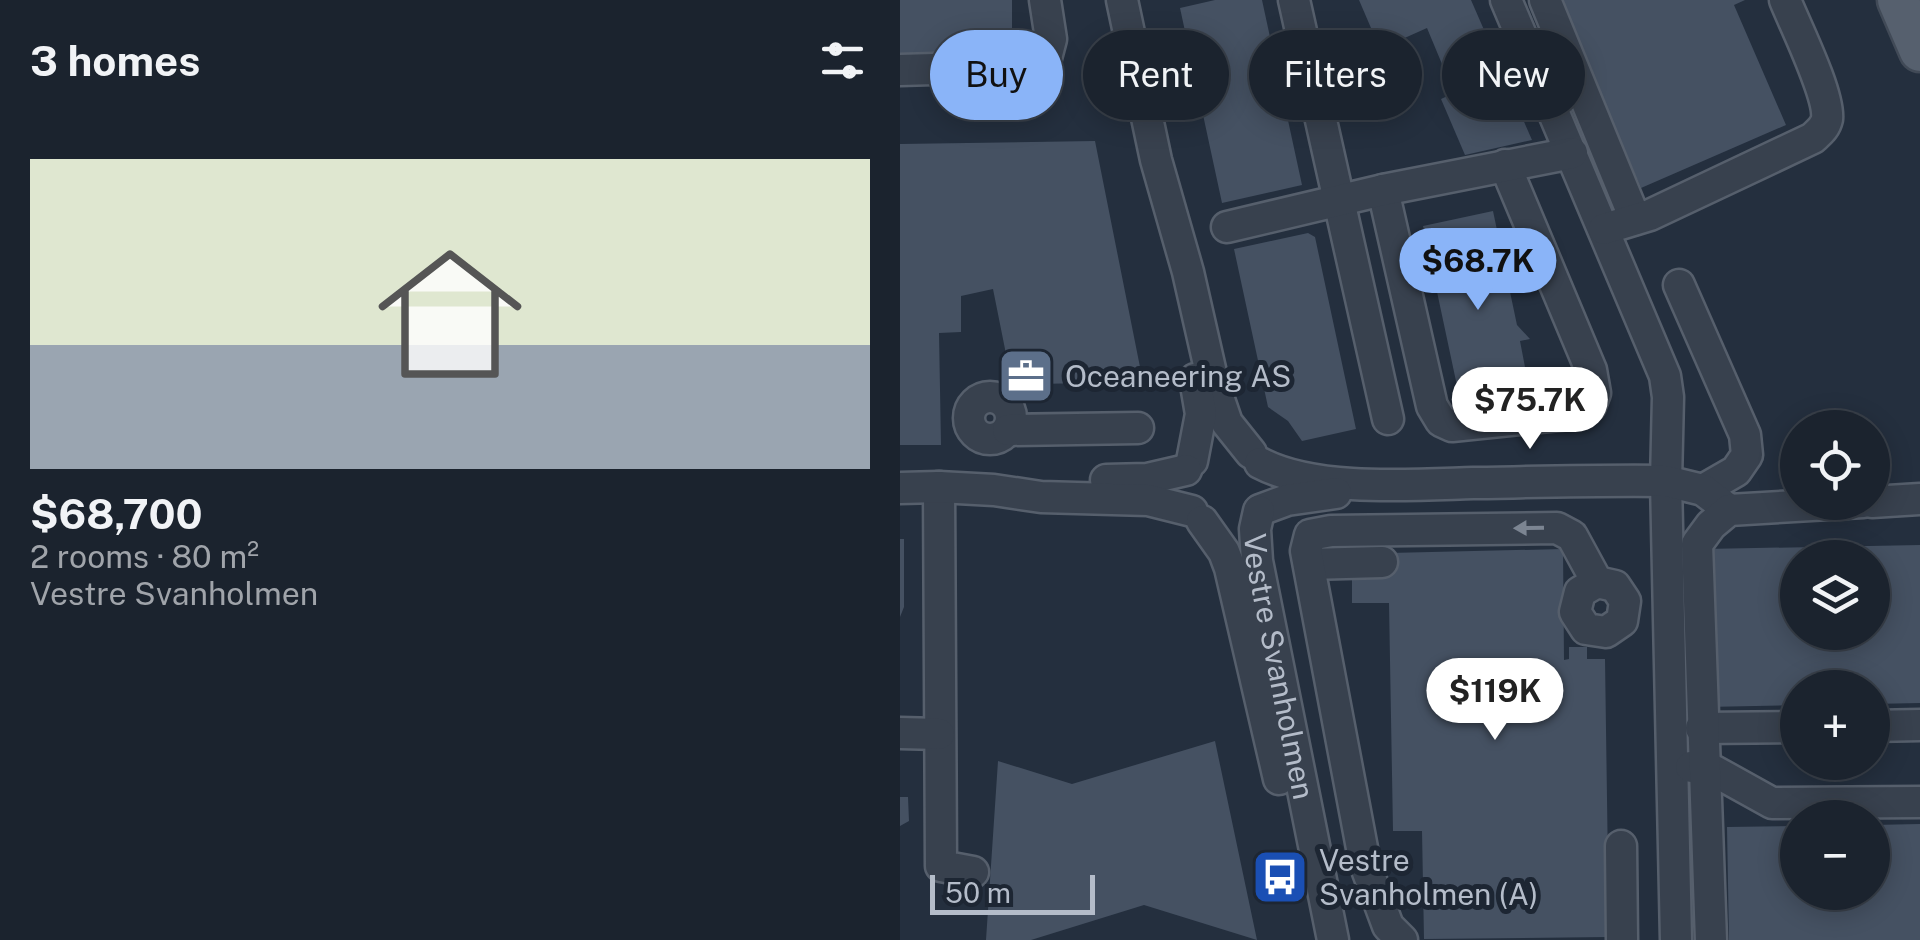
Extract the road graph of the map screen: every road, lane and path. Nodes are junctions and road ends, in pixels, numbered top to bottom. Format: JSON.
{"nodes":[{"id":1,"x":1045,"y":0,"type":"edge"},
{"id":2,"x":1122,"y":0,"type":"edge"},
{"id":3,"x":1294,"y":0,"type":"edge"},
{"id":4,"x":1506,"y":0,"type":"edge"},
{"id":5,"x":1545,"y":0,"type":"edge"},
{"id":6,"x":1785,"y":0,"type":"edge"},
{"id":7,"x":1898,"y":0,"type":"edge"},
{"id":8,"x":1920,"y":51,"type":"edge"},
{"id":9,"x":900,"y":70,"type":"edge"},
{"id":10,"x":1572,"y":152,"type":"junction"},
{"id":11,"x":1156,"y":160,"type":"junction"},
{"id":12,"x":1505,"y":165,"type":"junction"},
{"id":13,"x":1383,"y":190,"type":"junction"},
{"id":14,"x":1340,"y":200,"type":"junction"},
{"id":15,"x":1636,"y":219,"type":"junction"},
{"id":16,"x":1227,"y":227,"type":"dead end"},
{"id":17,"x":1604,"y":229,"type":"junction"},
{"id":18,"x":1679,"y":285,"type":"dead end"},
{"id":19,"x":1388,"y":419,"type":"dead end"},
{"id":20,"x":1138,"y":428,"type":"dead end"},
{"id":21,"x":1255,"y":458,"type":"junction"},
{"id":22,"x":1189,"y":466,"type":"junction"},
{"id":23,"x":1666,"y":480,"type":"junction"},
{"id":24,"x":1394,"y":485,"type":"junction"},
{"id":25,"x":939,"y":486,"type":"junction"},
{"id":26,"x":900,"y":488,"type":"edge"},
{"id":27,"x":994,"y":490,"type":"junction"},
{"id":28,"x":1703,"y":490,"type":"junction"},
{"id":29,"x":1920,"y":499,"type":"edge"},
{"id":30,"x":1890,"y":501,"type":"edge"},
{"id":31,"x":1780,"y":507,"type":"edge"},
{"id":32,"x":1259,"y":510,"type":"junction"},
{"id":33,"x":1729,"y":510,"type":"junction"},
{"id":34,"x":1197,"y":516,"type":"junction"},
{"id":35,"x":1382,"y":562,"type":"dead end"},
{"id":36,"x":1308,"y":564,"type":"junction"},
{"id":37,"x":1597,"y":582,"type":"junction"},
{"id":38,"x":1625,"y":601,"type":"junction"},
{"id":39,"x":1668,"y":602,"type":"junction"},
{"id":40,"x":1920,"y":725,"type":"edge"},
{"id":41,"x":1890,"y":726,"type":"edge"},
{"id":42,"x":1780,"y":727,"type":"edge"},
{"id":43,"x":1701,"y":728,"type":"junction"},
{"id":44,"x":900,"y":734,"type":"edge"},
{"id":45,"x":939,"y":734,"type":"junction"},
{"id":46,"x":1673,"y":766,"type":"junction"},
{"id":47,"x":1707,"y":768,"type":"junction"},
{"id":48,"x":1920,"y":802,"type":"edge"},
{"id":49,"x":1621,"y":846,"type":"dead end"},
{"id":50,"x":972,"y":872,"type":"dead end"},
{"id":51,"x":1313,"y":940,"type":"edge"},
{"id":52,"x":1333,"y":940,"type":"edge"},
{"id":53,"x":1402,"y":940,"type":"edge"},
{"id":54,"x":1622,"y":940,"type":"edge"},
{"id":55,"x":1676,"y":940,"type":"edge"},
{"id":56,"x":1711,"y":940,"type":"edge"}],
"edges":[{"from":1,"to":9,"type":"street"},
{"from":2,"to":11,"type":"street"},
{"from":3,"to":14,"type":"street"},
{"from":4,"to":10,"type":"street"},
{"from":5,"to":15,"type":"street"},
{"from":6,"to":15,"type":"street"},
{"from":7,"to":8,"type":"main road"},
{"from":10,"to":12,"type":"street"},
{"from":10,"to":17,"type":"street"},
{"from":11,"to":21,"type":"street"},
{"from":11,"to":22,"type":"street"},
{"from":12,"to":13,"type":"street"},
{"from":12,"to":13,"type":"street"},
{"from":13,"to":14,"type":"street"},
{"from":14,"to":16,"type":"street"},
{"from":14,"to":19,"type":"street"},
{"from":15,"to":17,"type":"street"},
{"from":17,"to":23,"type":"street"},
{"from":18,"to":28,"type":"street"},
{"from":20,"to":27,"type":"street"},
{"from":21,"to":22,"type":"street"},
{"from":21,"to":24,"type":"street"},
{"from":21,"to":32,"type":"street"},
{"from":22,"to":27,"type":"street"},
{"from":22,"to":34,"type":"street"},
{"from":23,"to":24,"type":"street"},
{"from":23,"to":28,"type":"street"},
{"from":23,"to":39,"type":"street"},
{"from":24,"to":32,"type":"street"},
{"from":25,"to":26,"type":"street"},
{"from":25,"to":27,"type":"street"},
{"from":25,"to":45,"type":"street"},
{"from":27,"to":34,"type":"street"},
{"from":28,"to":33,"type":"street"},
{"from":29,"to":30,"type":"street"},
{"from":31,"to":33,"type":"street"},
{"from":32,"to":34,"type":"street"},
{"from":32,"to":52,"type":"street","name":"Vestre Svanholmen"},
{"from":33,"to":43,"type":"street"},
{"from":34,"to":51,"type":"street","name":"Vestre Svanholmen"},
{"from":35,"to":36,"type":"street"},
{"from":37,"to":36,"type":"street","one_way":true},
{"from":36,"to":53,"type":"street"},
{"from":37,"to":38,"type":"street"},
{"from":37,"to":38,"type":"street"},
{"from":38,"to":39,"type":"street"},
{"from":39,"to":46,"type":"street"},
{"from":40,"to":41,"type":"street"},
{"from":42,"to":43,"type":"street"},
{"from":43,"to":47,"type":"street"},
{"from":44,"to":45,"type":"street"},
{"from":45,"to":50,"type":"street"},
{"from":46,"to":47,"type":"street"},
{"from":46,"to":55,"type":"street"},
{"from":47,"to":48,"type":"street"},
{"from":47,"to":56,"type":"street"},
{"from":49,"to":54,"type":"street"}]}
